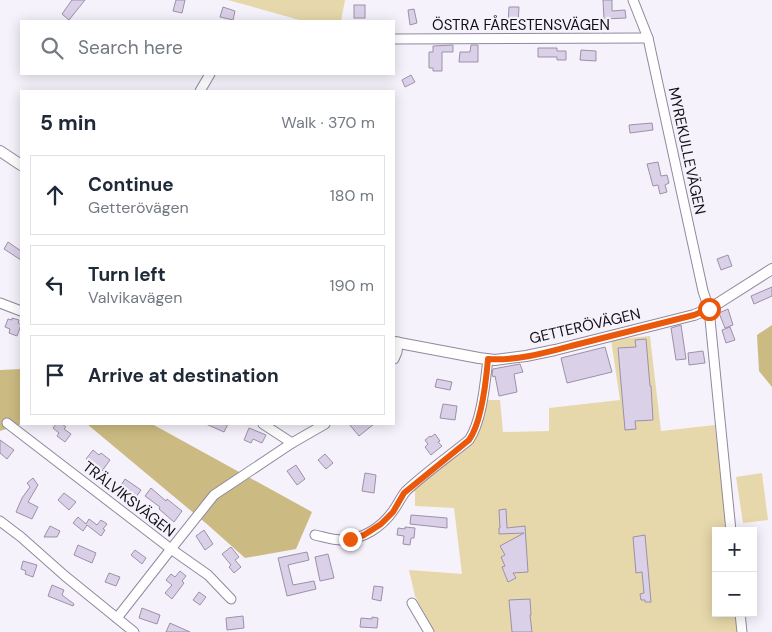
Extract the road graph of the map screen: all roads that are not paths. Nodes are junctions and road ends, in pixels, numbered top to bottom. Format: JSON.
{"nodes":[{"id":1,"x":633,"y":0,"type":"edge"},
{"id":2,"x":648,"y":38,"type":"junction"},
{"id":3,"x":395,"y":39,"type":"edge"},
{"id":4,"x":209,"y":75,"type":"edge"},
{"id":5,"x":201,"y":90,"type":"edge"},
{"id":6,"x":0,"y":151,"type":"edge"},
{"id":7,"x":20,"y":164,"type":"edge"},
{"id":8,"x":772,"y":269,"type":"edge"},
{"id":9,"x":0,"y":303,"type":"edge"},
{"id":10,"x":709,"y":309,"type":"junction"},
{"id":11,"x":20,"y":311,"type":"edge"},
{"id":12,"x":396,"y":342,"type":"edge"},
{"id":13,"x":395,"y":356,"type":"edge"},
{"id":14,"x":488,"y":359,"type":"junction"},
{"id":15,"x":7,"y":423,"type":"dead end"},
{"id":16,"x":265,"y":425,"type":"edge"},
{"id":17,"x":323,"y":425,"type":"edge"},
{"id":18,"x":292,"y":443,"type":"junction"},
{"id":19,"x":0,"y":521,"type":"edge"},
{"id":20,"x":731,"y":527,"type":"edge"},
{"id":21,"x":315,"y":535,"type":"dead end"},
{"id":22,"x":171,"y":549,"type":"junction"},
{"id":23,"x":231,"y":599,"type":"dead end"},
{"id":24,"x":412,"y":603,"type":"dead end"},
{"id":25,"x":740,"y":617,"type":"edge"},
{"id":26,"x":117,"y":618,"type":"junction"},
{"id":27,"x":134,"y":632,"type":"edge"},
{"id":28,"x":429,"y":632,"type":"edge"},
{"id":29,"x":742,"y":632,"type":"edge"}],
"edges":[{"from":1,"to":2,"type":"street","name":"MYREKULLEVÄGEN"},
{"from":2,"to":3,"type":"street","name":"ÖSTRA FÅRESTENSVÄGEN"},
{"from":2,"to":10,"type":"street","name":"MYREKULLEVÄGEN"},
{"from":4,"to":5,"type":"street"},
{"from":6,"to":7,"type":"street"},
{"from":8,"to":10,"type":"street","name":"GETTERÖVÄGEN"},
{"from":9,"to":11,"type":"street"},
{"from":10,"to":14,"type":"street","name":"GETTERÖVÄGEN"},
{"from":10,"to":20,"type":"street","name":"MYREKULLEVÄGEN"},
{"from":12,"to":13,"type":"street"},
{"from":12,"to":14,"type":"street","name":"GETTERÖVÄGEN"},
{"from":14,"to":21,"type":"street"},
{"from":15,"to":22,"type":"street","name":"TRÄLVIKSVÄGEN"},
{"from":16,"to":18,"type":"street"},
{"from":17,"to":18,"type":"street"},
{"from":18,"to":22,"type":"street"},
{"from":19,"to":26,"type":"street"},
{"from":22,"to":23,"type":"street","name":"TRÄLVIKSVÄGEN"},
{"from":22,"to":26,"type":"street"},
{"from":24,"to":28,"type":"street"},
{"from":25,"to":29,"type":"street"},
{"from":26,"to":27,"type":"street"}]}
